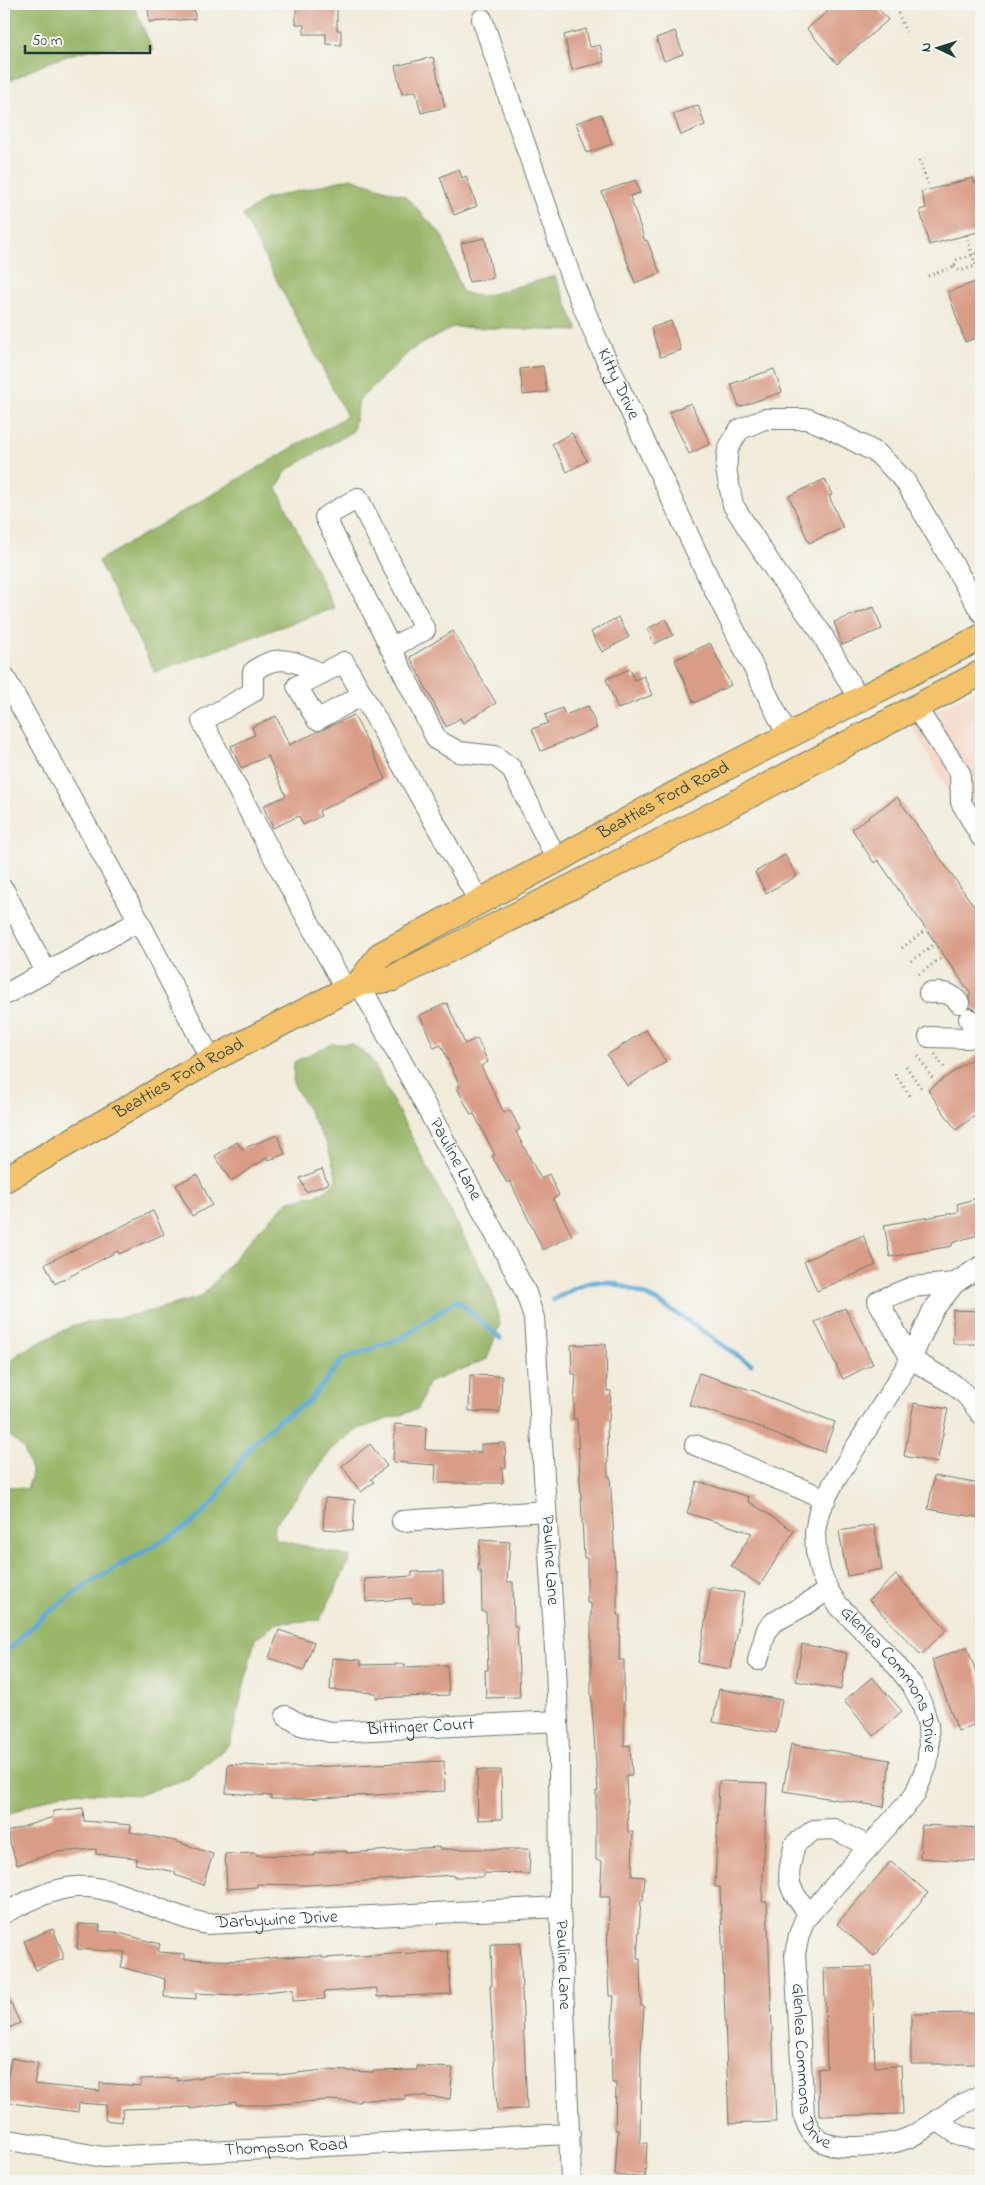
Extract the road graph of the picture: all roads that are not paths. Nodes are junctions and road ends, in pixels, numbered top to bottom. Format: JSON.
{"nodes":[{"id":1,"x":482,"y":18,"type":"dead end"},
{"id":2,"x":981,"y":612,"type":"edge"},
{"id":3,"x":981,"y":637,"type":"edge"},
{"id":4,"x":390,"y":648,"type":"junction"},
{"id":5,"x":981,"y":673,"type":"edge"},
{"id":6,"x":321,"y":674,"type":"junction"},
{"id":7,"x":4,"y":676,"type":"edge"},
{"id":8,"x":362,"y":695,"type":"junction"},
{"id":9,"x":9,"y":698,"type":"edge"},
{"id":10,"x":858,"y":698,"type":"junction"},
{"id":11,"x":916,"y":708,"type":"junction"},
{"id":12,"x":788,"y":736,"type":"junction"},
{"id":13,"x":981,"y":837,"type":"edge"},
{"id":14,"x":557,"y":860,"type":"junction"},
{"id":15,"x":4,"y":890,"type":"edge"},
{"id":16,"x":479,"y":901,"type":"junction"},
{"id":17,"x":139,"y":921,"type":"junction"},
{"id":18,"x":46,"y":972,"type":"junction"},
{"id":19,"x":352,"y":986,"type":"junction"},
{"id":20,"x":930,"y":993,"type":"dead end"},
{"id":21,"x":4,"y":995,"type":"edge"},
{"id":22,"x":930,"y":1037,"type":"dead end"},
{"id":23,"x":211,"y":1060,"type":"junction"},
{"id":24,"x":4,"y":1180,"type":"edge"},
{"id":25,"x":981,"y":1266,"type":"edge"},
{"id":26,"x":955,"y":1283,"type":"junction"},
{"id":27,"x":911,"y":1359,"type":"junction"},
{"id":28,"x":981,"y":1414,"type":"edge"},
{"id":29,"x":695,"y":1445,"type":"dead end"},
{"id":30,"x":826,"y":1499,"type":"junction"},
{"id":31,"x":545,"y":1510,"type":"junction"},
{"id":32,"x":402,"y":1521,"type":"dead end"},
{"id":33,"x":828,"y":1590,"type":"junction"},
{"id":34,"x":758,"y":1660,"type":"dead end"},
{"id":35,"x":286,"y":1716,"type":"dead end"},
{"id":36,"x":558,"y":1721,"type":"junction"},
{"id":37,"x":870,"y":1847,"type":"junction"},
{"id":38,"x":560,"y":1907,"type":"junction"},
{"id":39,"x":4,"y":1913,"type":"edge"},
{"id":40,"x":810,"y":1914,"type":"junction"},
{"id":41,"x":981,"y":2095,"type":"edge"},
{"id":42,"x":937,"y":2120,"type":"junction"},
{"id":43,"x":570,"y":2134,"type":"junction"},
{"id":44,"x":4,"y":2139,"type":"edge"},
{"id":45,"x":981,"y":2140,"type":"edge"},
{"id":46,"x":571,"y":2181,"type":"edge"}],
"edges":[{"from":1,"to":12,"type":"street","name":"Kitty Drive"},
{"from":2,"to":10,"type":"street"},
{"from":3,"to":10,"type":"main road","name":"Beatties Ford Road"},
{"from":4,"to":4,"type":"street"},
{"from":4,"to":14,"type":"street"},
{"from":5,"to":11,"type":"main road","name":"Beatties Ford Road"},
{"from":6,"to":8,"type":"street"},
{"from":6,"to":8,"type":"street"},
{"from":6,"to":19,"type":"street","name":"Pauline Lane"},
{"from":7,"to":9,"type":"street"},
{"from":8,"to":16,"type":"street"},
{"from":9,"to":17,"type":"street"},
{"from":10,"to":12,"type":"main road","name":"Beatties Ford Road"},
{"from":11,"to":13,"type":"street"},
{"from":11,"to":19,"type":"main road","name":"Beatties Ford Road"},
{"from":12,"to":14,"type":"main road","name":"Beatties Ford Road"},
{"from":14,"to":16,"type":"main road","name":"Beatties Ford Road"},
{"from":15,"to":18,"type":"street"},
{"from":16,"to":19,"type":"main road","name":"Beatties Ford Road"},
{"from":17,"to":18,"type":"street"},
{"from":17,"to":23,"type":"street"},
{"from":18,"to":21,"type":"street"},
{"from":19,"to":23,"type":"main road","name":"Beatties Ford Road"},
{"from":19,"to":31,"type":"street","name":"Pauline Lane"},
{"from":20,"to":22,"type":"street"},
{"from":23,"to":24,"type":"main road","name":"Beatties Ford Road"},
{"from":25,"to":26,"type":"street","name":"Glenlea Commons Drive"},
{"from":26,"to":27,"type":"street","name":"Glenlea Commons Drive"},
{"from":26,"to":27,"type":"street"},
{"from":27,"to":28,"type":"street"},
{"from":27,"to":30,"type":"street","name":"Glenlea Commons Drive"},
{"from":29,"to":30,"type":"street"},
{"from":30,"to":33,"type":"street","name":"Glenlea Commons Drive"},
{"from":31,"to":32,"type":"street"},
{"from":31,"to":36,"type":"street","name":"Pauline Lane"},
{"from":33,"to":34,"type":"street"},
{"from":33,"to":37,"type":"street","name":"Glenlea Commons Drive"},
{"from":35,"to":36,"type":"street","name":"Bittinger Court"},
{"from":36,"to":38,"type":"street","name":"Pauline Lane"},
{"from":37,"to":40,"type":"street","name":"Glenlea Commons Drive"},
{"from":37,"to":40,"type":"street"},
{"from":38,"to":39,"type":"street","name":"Darbywine Drive"},
{"from":38,"to":43,"type":"street","name":"Pauline Lane"},
{"from":40,"to":42,"type":"street","name":"Glenlea Commons Drive"},
{"from":41,"to":42,"type":"street","name":"Glenlea Commons Drive"},
{"from":42,"to":45,"type":"street"},
{"from":43,"to":44,"type":"street","name":"Thompson Road"},
{"from":43,"to":46,"type":"street","name":"Pauline Lane"}]}
